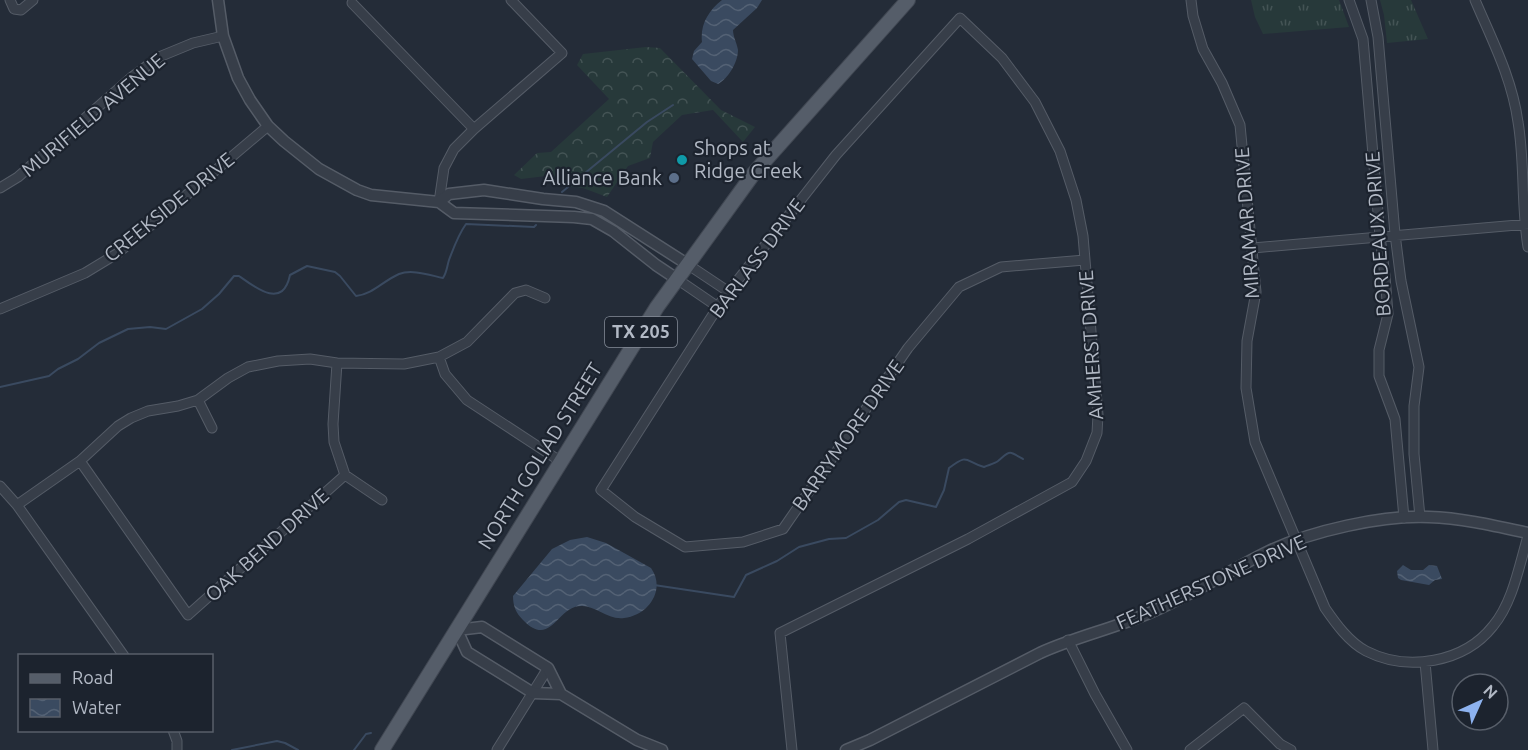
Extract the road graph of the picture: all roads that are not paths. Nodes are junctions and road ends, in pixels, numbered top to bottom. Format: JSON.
{"nodes":[{"id":1,"x":10,"y":0,"type":"edge"},
{"id":2,"x":33,"y":0,"type":"edge"},
{"id":3,"x":218,"y":0,"type":"edge"},
{"id":4,"x":510,"y":0,"type":"edge"},
{"id":5,"x":908,"y":0,"type":"edge"},
{"id":6,"x":1191,"y":0,"type":"edge"},
{"id":7,"x":1349,"y":0,"type":"edge"},
{"id":8,"x":1371,"y":0,"type":"edge"},
{"id":9,"x":1475,"y":0,"type":"edge"},
{"id":10,"x":352,"y":3,"type":"dead end"},
{"id":11,"x":960,"y":18,"type":"joint"},
{"id":12,"x":223,"y":36,"type":"junction"},
{"id":13,"x":1385,"y":124,"type":"junction"},
{"id":14,"x":1371,"y":125,"type":"junction"},
{"id":15,"x":268,"y":126,"type":"junction"},
{"id":16,"x":474,"y":129,"type":"junction"},
{"id":17,"x":0,"y":188,"type":"edge"},
{"id":18,"x":440,"y":201,"type":"junction"},
{"id":19,"x":619,"y":219,"type":"junction"},
{"id":20,"x":1526,"y":224,"type":"edge"},
{"id":21,"x":613,"y":231,"type":"junction"},
{"id":22,"x":1395,"y":234,"type":"junction"},
{"id":23,"x":1380,"y":236,"type":"junction"},
{"id":24,"x":1528,"y":247,"type":"edge"},
{"id":25,"x":1253,"y":248,"type":"junction"},
{"id":26,"x":1085,"y":261,"type":"junction"},
{"id":27,"x":687,"y":264,"type":"junction"},
{"id":28,"x":676,"y":279,"type":"junction"},
{"id":29,"x":729,"y":292,"type":"junction"},
{"id":30,"x":545,"y":298,"type":"dead end"},
{"id":31,"x":718,"y":307,"type":"junction"},
{"id":32,"x":0,"y":309,"type":"edge"},
{"id":33,"x":439,"y":357,"type":"junction"},
{"id":34,"x":337,"y":363,"type":"junction"},
{"id":35,"x":198,"y":400,"type":"junction"},
{"id":36,"x":212,"y":428,"type":"dead end"},
{"id":37,"x":80,"y":461,"type":"junction"},
{"id":38,"x":560,"y":461,"type":"junction"},
{"id":39,"x":345,"y":474,"type":"junction"},
{"id":40,"x":0,"y":486,"type":"edge"},
{"id":41,"x":601,"y":490,"type":"joint"},
{"id":42,"x":382,"y":500,"type":"dead end"},
{"id":43,"x":17,"y":505,"type":"junction"},
{"id":44,"x":1420,"y":517,"type":"junction"},
{"id":45,"x":1404,"y":518,"type":"junction"},
{"id":46,"x":1528,"y":535,"type":"edge"},
{"id":47,"x":1295,"y":540,"type":"junction"},
{"id":48,"x":457,"y":630,"type":"junction"},
{"id":49,"x":1068,"y":640,"type":"junction"},
{"id":50,"x":123,"y":654,"type":"edge"},
{"id":51,"x":1425,"y":662,"type":"junction"},
{"id":52,"x":548,"y":668,"type":"junction"},
{"id":53,"x":533,"y":693,"type":"junction"},
{"id":54,"x":561,"y":694,"type":"junction"},
{"id":55,"x":174,"y":732,"type":"edge"},
{"id":56,"x":177,"y":750,"type":"edge"},
{"id":57,"x":382,"y":750,"type":"edge"},
{"id":58,"x":497,"y":750,"type":"edge"},
{"id":59,"x":662,"y":750,"type":"edge"},
{"id":60,"x":792,"y":750,"type":"edge"},
{"id":61,"x":846,"y":750,"type":"edge"},
{"id":62,"x":1127,"y":750,"type":"edge"},
{"id":63,"x":1190,"y":750,"type":"edge"},
{"id":64,"x":1291,"y":750,"type":"edge"},
{"id":65,"x":1433,"y":750,"type":"edge"}],
"edges":[{"from":1,"to":2,"type":"street"},
{"from":3,"to":12,"type":"street"},
{"from":4,"to":16,"type":"street"},
{"from":5,"to":27,"type":"main road","name":"NORTH GOLIAD STREET","number":"TX 205"},
{"from":6,"to":25,"type":"street","name":"MIRAMAR DRIVE"},
{"from":7,"to":14,"type":"street","name":"BORDEAUX DRIVE"},
{"from":8,"to":13,"type":"street","name":"BORDEAUX DRIVE"},
{"from":9,"to":20,"type":"street"},
{"from":10,"to":16,"type":"street"},
{"from":11,"to":26,"type":"street","name":"AMHERST DRIVE"},
{"from":11,"to":29,"type":"street","name":"BARLASS DRIVE"},
{"from":12,"to":15,"type":"street"},
{"from":12,"to":17,"type":"street","name":"MURIFIELD AVENUE"},
{"from":13,"to":14,"type":"street","name":"BORDEAUX DRIVE"},
{"from":13,"to":22,"type":"street","name":"BORDEAUX DRIVE"},
{"from":14,"to":23,"type":"street","name":"BORDEAUX DRIVE"},
{"from":15,"to":18,"type":"street"},
{"from":15,"to":32,"type":"street","name":"CREEKSIDE DRIVE"},
{"from":16,"to":18,"type":"street"},
{"from":18,"to":19,"type":"street"},
{"from":18,"to":21,"type":"street"},
{"from":19,"to":21,"type":"street"},
{"from":19,"to":27,"type":"street"},
{"from":20,"to":22,"type":"street"},
{"from":20,"to":24,"type":"street"},
{"from":21,"to":28,"type":"street"},
{"from":22,"to":23,"type":"street"},
{"from":22,"to":44,"type":"street","name":"BORDEAUX DRIVE"},
{"from":23,"to":25,"type":"street"},
{"from":23,"to":45,"type":"street","name":"BORDEAUX DRIVE"},
{"from":25,"to":47,"type":"street","name":"MIRAMAR DRIVE"},
{"from":26,"to":41,"type":"street","name":"BARRYMORE DRIVE"},
{"from":26,"to":60,"type":"street","name":"AMHERST DRIVE"},
{"from":27,"to":28,"type":"main road","name":"NORTH GOLIAD STREET","number":"TX 205"},
{"from":27,"to":29,"type":"street"},
{"from":28,"to":31,"type":"street"},
{"from":28,"to":38,"type":"main road","name":"NORTH GOLIAD STREET","number":"TX 205"},
{"from":29,"to":31,"type":"street","name":"BARLASS DRIVE"},
{"from":30,"to":33,"type":"street"},
{"from":31,"to":41,"type":"street","name":"BARLASS DRIVE"},
{"from":33,"to":34,"type":"street"},
{"from":33,"to":38,"type":"street"},
{"from":34,"to":35,"type":"street"},
{"from":34,"to":39,"type":"street"},
{"from":35,"to":36,"type":"street"},
{"from":35,"to":37,"type":"street"},
{"from":37,"to":39,"type":"street","name":"OAK BEND DRIVE"},
{"from":37,"to":43,"type":"street"},
{"from":38,"to":48,"type":"main road","name":"NORTH GOLIAD STREET","number":"TX 205"},
{"from":39,"to":42,"type":"street"},
{"from":40,"to":43,"type":"street"},
{"from":43,"to":50,"type":"street"},
{"from":44,"to":45,"type":"street","name":"FEATHERSTONE DRIVE"},
{"from":44,"to":46,"type":"street","name":"FEATHERSTONE DRIVE"},
{"from":45,"to":47,"type":"street","name":"FEATHERSTONE DRIVE"},
{"from":46,"to":51,"type":"street","name":"MIRAMAR DRIVE"},
{"from":47,"to":49,"type":"street","name":"FEATHERSTONE DRIVE"},
{"from":47,"to":51,"type":"street","name":"MIRAMAR DRIVE"},
{"from":48,"to":52,"type":"street"},
{"from":48,"to":53,"type":"street"},
{"from":48,"to":57,"type":"main road","name":"NORTH GOLIAD STREET","number":"TX 205"},
{"from":49,"to":61,"type":"street","name":"FEATHERSTONE DRIVE"},
{"from":49,"to":62,"type":"street"},
{"from":51,"to":65,"type":"street"},
{"from":52,"to":53,"type":"street"},
{"from":52,"to":54,"type":"street"},
{"from":53,"to":54,"type":"street"},
{"from":53,"to":58,"type":"street"},
{"from":54,"to":59,"type":"street"},
{"from":55,"to":56,"type":"street"},
{"from":63,"to":64,"type":"street"}]}
